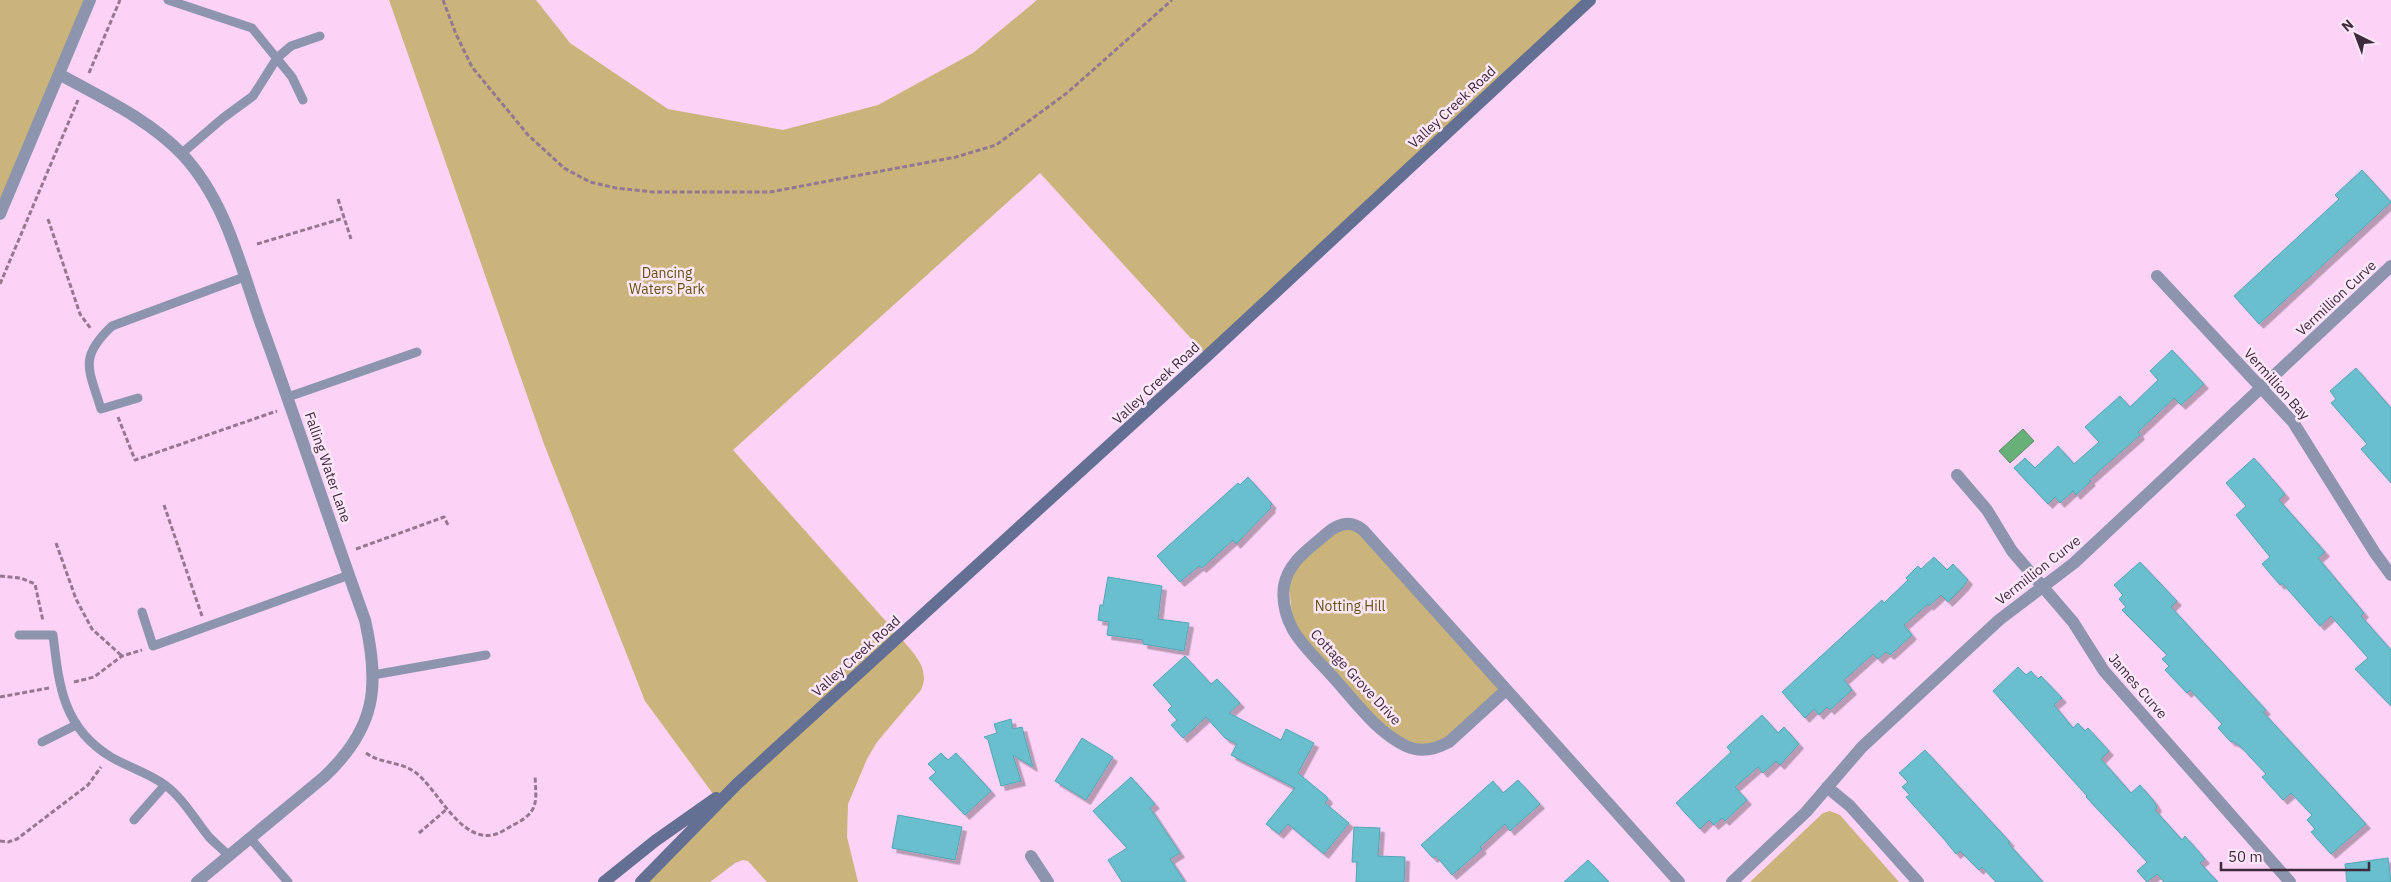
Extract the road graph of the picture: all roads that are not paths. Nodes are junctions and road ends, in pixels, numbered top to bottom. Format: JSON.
{"nodes":[{"id":1,"x":90,"y":0,"type":"edge"},
{"id":2,"x":168,"y":0,"type":"edge"},
{"id":3,"x":1590,"y":0,"type":"edge"},
{"id":4,"x":320,"y":36,"type":"dead end"},
{"id":5,"x":276,"y":58,"type":"junction"},
{"id":6,"x":59,"y":74,"type":"junction"},
{"id":7,"x":303,"y":100,"type":"dead end"},
{"id":8,"x":181,"y":154,"type":"junction"},
{"id":9,"x":0,"y":214,"type":"edge"},
{"id":10,"x":2391,"y":266,"type":"edge"},
{"id":11,"x":2157,"y":276,"type":"dead end"},
{"id":12,"x":244,"y":277,"type":"junction"},
{"id":13,"x":416,"y":352,"type":"dead end"},
{"id":14,"x":2262,"y":388,"type":"junction"},
{"id":15,"x":138,"y":398,"type":"dead end"},
{"id":16,"x":290,"y":402,"type":"junction"},
{"id":17,"x":1957,"y":475,"type":"dead end"},
{"id":18,"x":348,"y":575,"type":"junction"},
{"id":19,"x":2391,"y":575,"type":"edge"},
{"id":20,"x":2043,"y":587,"type":"junction"},
{"id":21,"x":142,"y":612,"type":"dead end"},
{"id":22,"x":19,"y":635,"type":"dead end"},
{"id":23,"x":486,"y":655,"type":"dead end"},
{"id":24,"x":373,"y":675,"type":"junction"},
{"id":25,"x":1506,"y":690,"type":"junction"},
{"id":26,"x":76,"y":726,"type":"junction"},
{"id":27,"x":42,"y":742,"type":"dead end"},
{"id":28,"x":737,"y":784,"type":"junction"},
{"id":29,"x":165,"y":785,"type":"junction"},
{"id":30,"x":1827,"y":787,"type":"junction"},
{"id":31,"x":134,"y":820,"type":"dead end"},
{"id":32,"x":250,"y":838,"type":"junction"},
{"id":33,"x":228,"y":856,"type":"junction"},
{"id":34,"x":1031,"y":856,"type":"dead end"},
{"id":35,"x":198,"y":882,"type":"edge"},
{"id":36,"x":288,"y":882,"type":"edge"},
{"id":37,"x":604,"y":882,"type":"edge"},
{"id":38,"x":641,"y":882,"type":"edge"},
{"id":39,"x":1048,"y":882,"type":"edge"},
{"id":40,"x":1679,"y":882,"type":"edge"},
{"id":41,"x":1732,"y":882,"type":"edge"},
{"id":42,"x":1918,"y":882,"type":"edge"},
{"id":43,"x":2290,"y":882,"type":"edge"}],
"edges":[{"from":1,"to":6,"type":"street"},
{"from":2,"to":5,"type":"lane"},
{"from":3,"to":28,"type":"main road","name":"Valley Creek Road"},
{"from":4,"to":5,"type":"lane"},
{"from":5,"to":7,"type":"lane"},
{"from":5,"to":8,"type":"lane"},
{"from":6,"to":8,"type":"street","name":"Falling Water Lane"},
{"from":6,"to":9,"type":"street"},
{"from":8,"to":12,"type":"street","name":"Falling Water Lane"},
{"from":10,"to":14,"type":"street","name":"Vermillion Curve"},
{"from":11,"to":14,"type":"street","name":"Vermillion Bay"},
{"from":12,"to":15,"type":"lane"},
{"from":12,"to":16,"type":"street","name":"Falling Water Lane"},
{"from":13,"to":16,"type":"lane"},
{"from":14,"to":19,"type":"street","name":"Vermillion Bay"},
{"from":14,"to":20,"type":"street","name":"Vermillion Curve"},
{"from":16,"to":18,"type":"street","name":"Falling Water Lane"},
{"from":17,"to":20,"type":"street","name":"James Curve"},
{"from":18,"to":21,"type":"lane"},
{"from":18,"to":24,"type":"street","name":"Falling Water Lane"},
{"from":20,"to":30,"type":"street","name":"Vermillion Curve"},
{"from":20,"to":43,"type":"street","name":"James Curve"},
{"from":22,"to":26,"type":"lane"},
{"from":23,"to":24,"type":"lane"},
{"from":24,"to":32,"type":"street","name":"Falling Water Lane"},
{"from":25,"to":25,"type":"street","name":"Cottage Grove Drive"},
{"from":25,"to":40,"type":"street","name":"Cottage Grove Drive"},
{"from":26,"to":27,"type":"lane"},
{"from":26,"to":29,"type":"lane"},
{"from":28,"to":37,"type":"main road","name":"Valley Creek Road"},
{"from":28,"to":38,"type":"main road","name":"Valley Creek Road"},
{"from":29,"to":31,"type":"lane"},
{"from":29,"to":33,"type":"lane"},
{"from":30,"to":41,"type":"street","name":"Vermillion Curve"},
{"from":30,"to":42,"type":"street"},
{"from":32,"to":33,"type":"street","name":"Falling Water Lane"},
{"from":32,"to":36,"type":"lane"},
{"from":33,"to":35,"type":"street","name":"Falling Water Lane"},
{"from":34,"to":39,"type":"street"}]}
